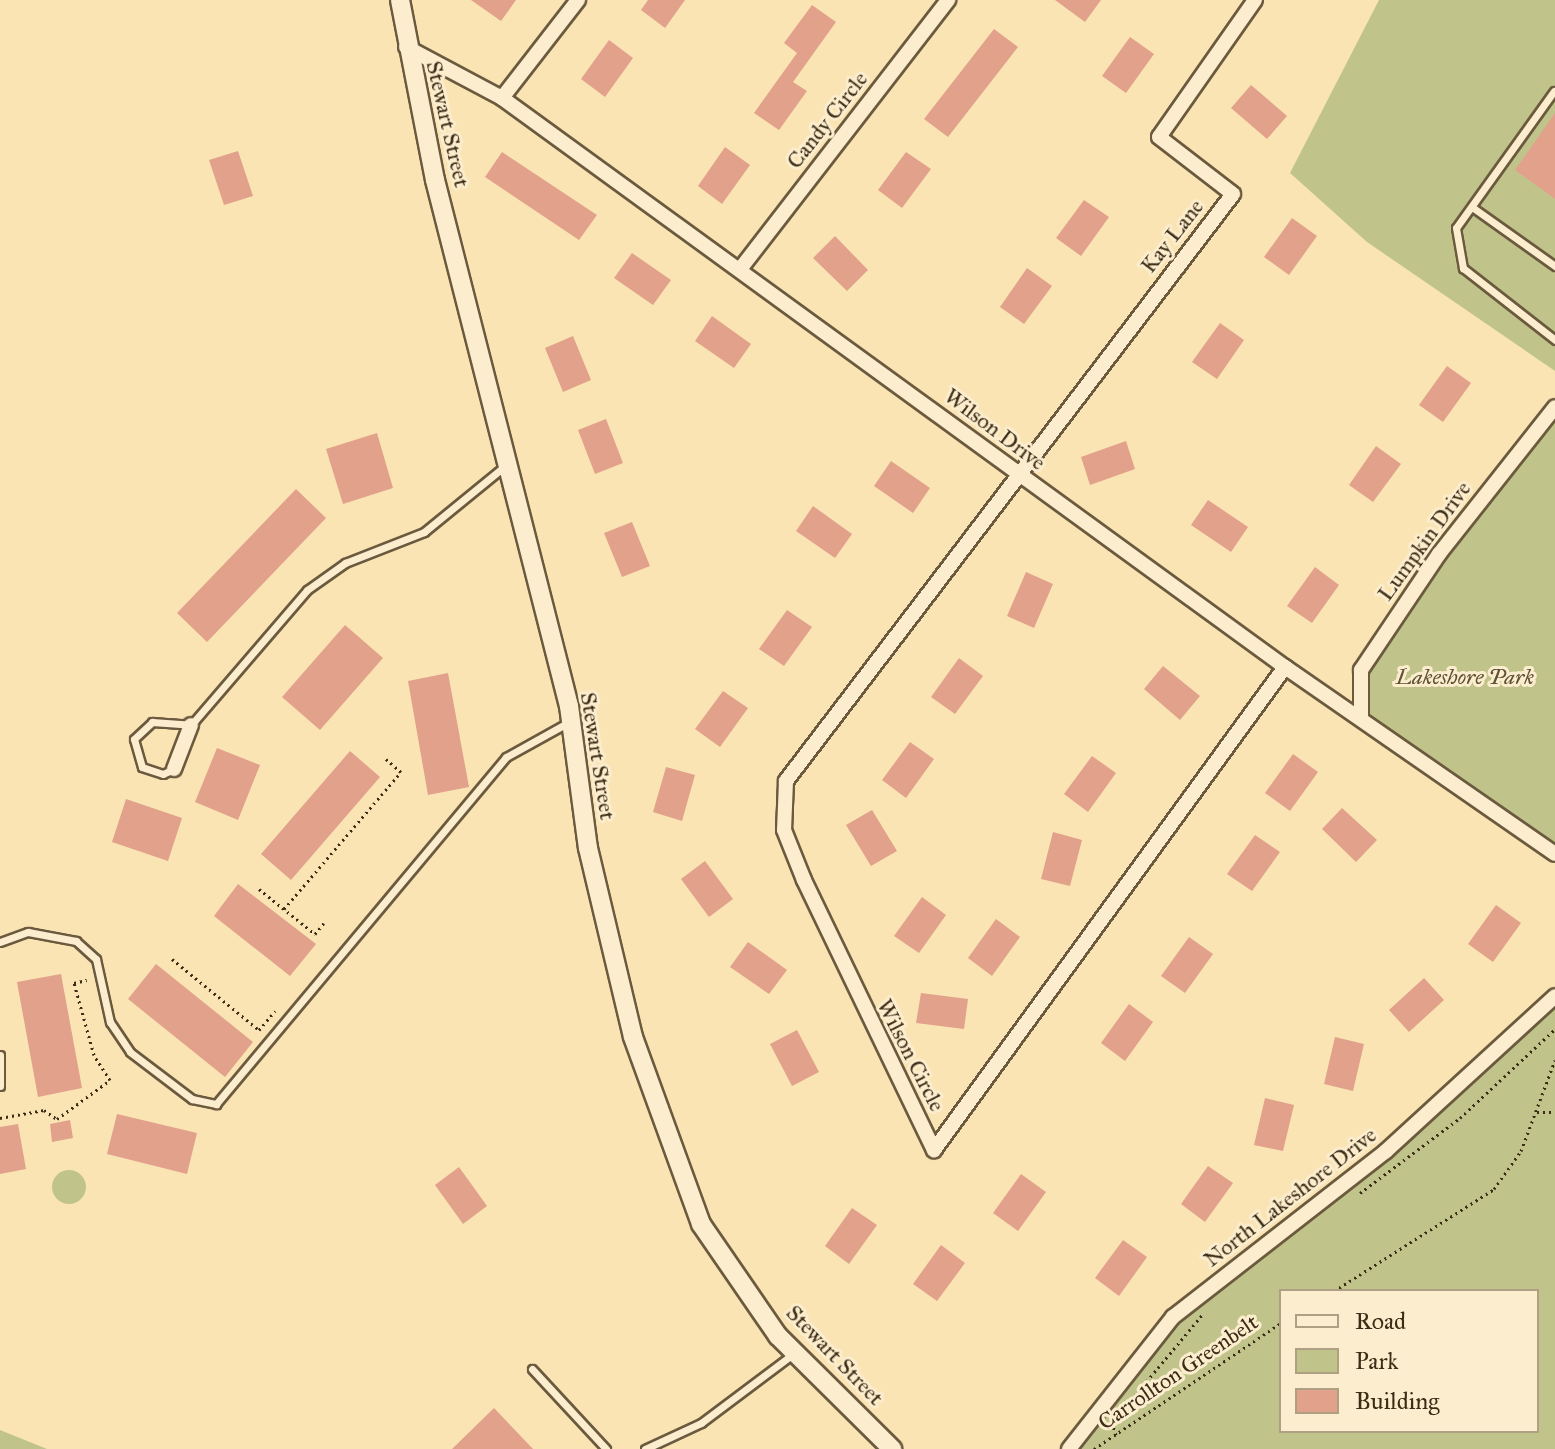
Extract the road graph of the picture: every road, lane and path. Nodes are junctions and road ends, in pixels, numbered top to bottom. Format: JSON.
{"nodes":[{"id":1,"x":400,"y":0,"type":"edge"},
{"id":2,"x":578,"y":0,"type":"edge"},
{"id":3,"x":948,"y":0,"type":"edge"},
{"id":4,"x":1255,"y":0,"type":"edge"},
{"id":5,"x":406,"y":47,"type":"junction"},
{"id":6,"x":1554,"y":91,"type":"edge"},
{"id":7,"x":502,"y":98,"type":"junction"},
{"id":8,"x":1472,"y":207,"type":"junction"},
{"id":9,"x":1555,"y":266,"type":"edge"},
{"id":10,"x":741,"y":268,"type":"junction"},
{"id":11,"x":1554,"y":335,"type":"edge"},
{"id":12,"x":1555,"y":407,"type":"edge"},
{"id":13,"x":505,"y":466,"type":"junction"},
{"id":14,"x":1015,"y":472,"type":"junction"},
{"id":15,"x":1285,"y":667,"type":"junction"},
{"id":16,"x":1361,"y":715,"type":"junction"},
{"id":17,"x":571,"y":721,"type":"junction"},
{"id":18,"x":191,"y":725,"type":"junction"},
{"id":19,"x":386,"y":759,"type":"dead end"},
{"id":20,"x":174,"y":769,"type":"joint"},
{"id":21,"x":1555,"y":854,"type":"edge"},
{"id":22,"x":259,"y":889,"type":"dead end"},
{"id":23,"x":284,"y":909,"type":"junction"},
{"id":24,"x":324,"y":923,"type":"dead end"},
{"id":25,"x":0,"y":942,"type":"edge"},
{"id":26,"x":172,"y":959,"type":"dead end"},
{"id":27,"x":100,"y":977,"type":"junction"},
{"id":28,"x":1555,"y":996,"type":"edge"},
{"id":29,"x":275,"y":1011,"type":"dead end"},
{"id":30,"x":1555,"y":1029,"type":"edge"},
{"id":31,"x":0,"y":1055,"type":"edge"},
{"id":32,"x":1555,"y":1060,"type":"edge"},
{"id":33,"x":0,"y":1086,"type":"edge"},
{"id":34,"x":1537,"y":1112,"type":"junction"},
{"id":35,"x":1555,"y":1112,"type":"edge"},
{"id":36,"x":0,"y":1118,"type":"edge"},
{"id":37,"x":1357,"y":1195,"type":"dead end"},
{"id":38,"x":1337,"y":1289,"type":"edge"},
{"id":39,"x":1210,"y":1307,"type":"dead end"},
{"id":40,"x":1279,"y":1324,"type":"edge"},
{"id":41,"x":795,"y":1353,"type":"junction"},
{"id":42,"x":532,"y":1369,"type":"dead end"},
{"id":43,"x":1116,"y":1435,"type":"junction"},
{"id":44,"x":606,"y":1449,"type":"edge"},
{"id":45,"x":645,"y":1449,"type":"edge"},
{"id":46,"x":892,"y":1449,"type":"edge"},
{"id":47,"x":1069,"y":1449,"type":"edge"},
{"id":48,"x":1094,"y":1449,"type":"edge"}],
"edges":[{"from":1,"to":5,"type":"street","name":"Stewart Street"},
{"from":2,"to":7,"type":"street"},
{"from":3,"to":10,"type":"street","name":"Candy Circle"},
{"from":4,"to":14,"type":"street","name":"Kay Lane"},
{"from":5,"to":7,"type":"street","name":"Wilson Drive"},
{"from":5,"to":13,"type":"street","name":"Stewart Street"},
{"from":6,"to":8,"type":"lane"},
{"from":7,"to":10,"type":"street","name":"Wilson Drive"},
{"from":8,"to":9,"type":"lane"},
{"from":8,"to":11,"type":"lane"},
{"from":10,"to":14,"type":"street","name":"Wilson Drive"},
{"from":12,"to":16,"type":"street","name":"Lumpkin Drive"},
{"from":13,"to":17,"type":"street","name":"Stewart Street"},
{"from":13,"to":18,"type":"lane"},
{"from":14,"to":15,"type":"street","name":"Wilson Drive"},
{"from":14,"to":15,"type":"street","name":"Wilson Circle"},
{"from":15,"to":16,"type":"street","name":"Wilson Drive"},
{"from":16,"to":21,"type":"street","name":"Wilson Drive"},
{"from":17,"to":27,"type":"lane"},
{"from":17,"to":41,"type":"street","name":"Stewart Street"},
{"from":18,"to":20,"type":"street"},
{"from":18,"to":20,"type":"lane"},
{"from":19,"to":23,"type":"path"},
{"from":22,"to":23,"type":"path"},
{"from":23,"to":24,"type":"path"},
{"from":25,"to":27,"type":"lane"},
{"from":26,"to":29,"type":"path"},
{"from":27,"to":36,"type":"path"},
{"from":28,"to":47,"type":"street","name":"North Lakeshore Drive"},
{"from":30,"to":37,"type":"path"},
{"from":31,"to":33,"type":"lane"},
{"from":32,"to":34,"type":"path"},
{"from":34,"to":35,"type":"path"},
{"from":34,"to":38,"type":"path"},
{"from":39,"to":43,"type":"path"},
{"from":40,"to":43,"type":"path","name":"Carrollton Greenbelt"},
{"from":41,"to":45,"type":"lane"},
{"from":41,"to":46,"type":"street","name":"Stewart Street"},
{"from":42,"to":44,"type":"lane"},
{"from":43,"to":48,"type":"path","name":"Carrollton Greenbelt"}]}
